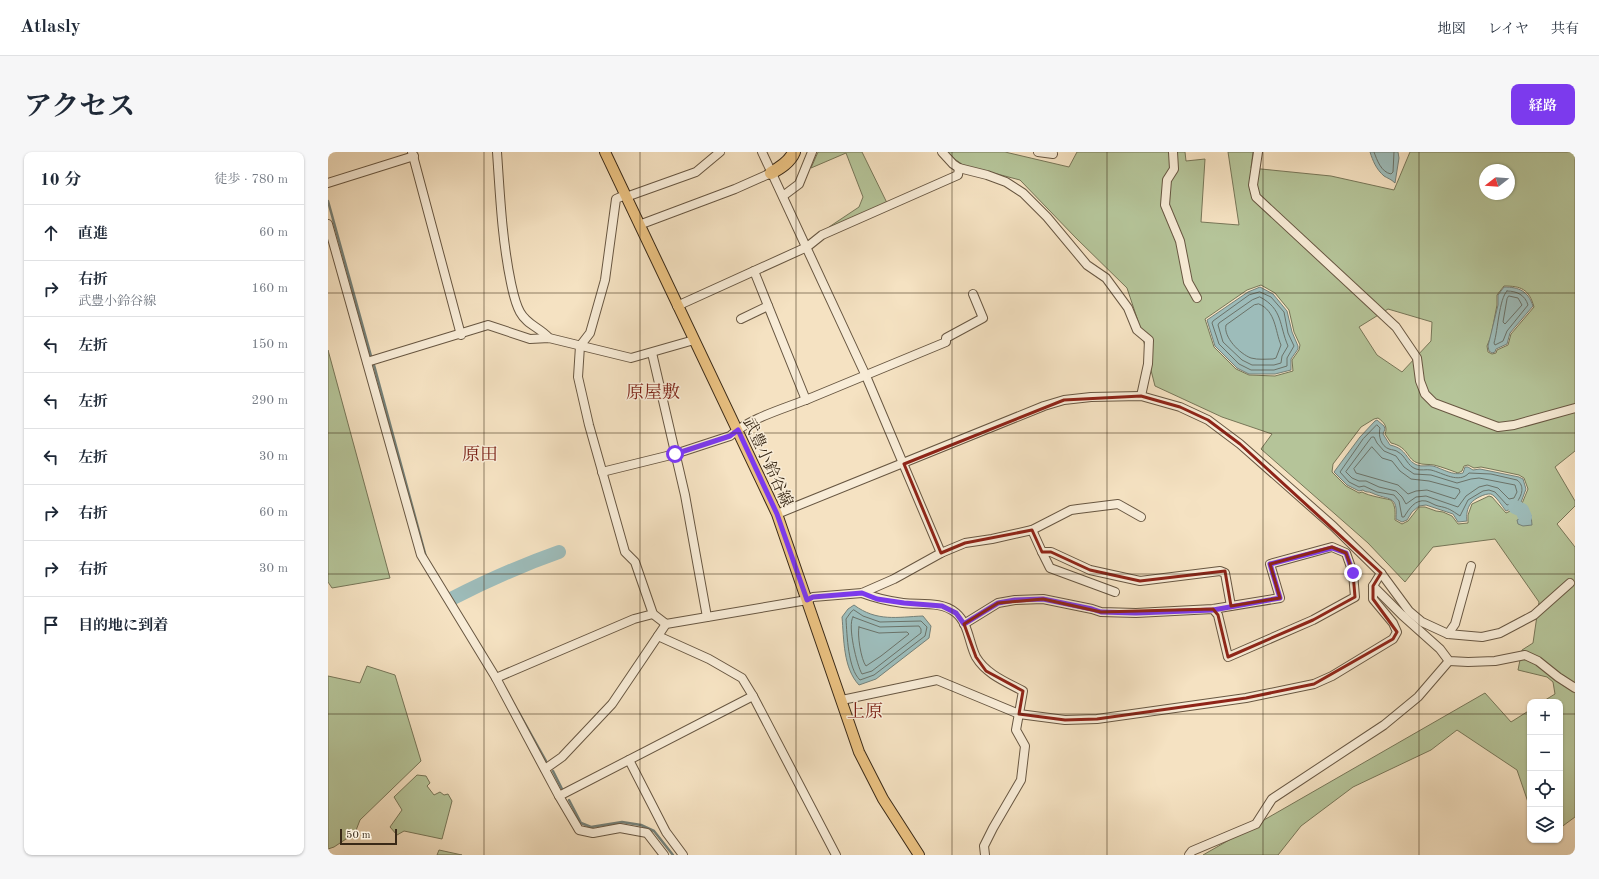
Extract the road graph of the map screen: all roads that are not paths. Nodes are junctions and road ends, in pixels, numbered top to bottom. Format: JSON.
{"nodes":[{"id":1,"x":497,"y":152,"type":"edge"},
{"id":2,"x":605,"y":152,"type":"edge"},
{"id":3,"x":720,"y":152,"type":"edge"},
{"id":4,"x":762,"y":152,"type":"edge"},
{"id":5,"x":784,"y":152,"type":"edge"},
{"id":6,"x":794,"y":152,"type":"edge"},
{"id":7,"x":812,"y":152,"type":"edge"},
{"id":8,"x":942,"y":152,"type":"edge"},
{"id":9,"x":1038,"y":152,"type":"edge"},
{"id":10,"x":1173,"y":152,"type":"edge"},
{"id":11,"x":1258,"y":152,"type":"edge"},
{"id":12,"x":413,"y":154,"type":"edge"},
{"id":13,"x":1053,"y":154,"type":"dead end"},
{"id":14,"x":959,"y":168,"type":"junction"},
{"id":15,"x":771,"y":173,"type":"junction"},
{"id":16,"x":328,"y":183,"type":"edge"},
{"id":17,"x":626,"y":196,"type":"junction"},
{"id":18,"x":783,"y":196,"type":"junction"},
{"id":19,"x":328,"y":224,"type":"edge"},
{"id":20,"x":639,"y":225,"type":"junction"},
{"id":21,"x":807,"y":247,"type":"junction"},
{"id":22,"x":754,"y":271,"type":"junction"},
{"id":23,"x":973,"y":294,"type":"dead end"},
{"id":24,"x":1197,"y":298,"type":"dead end"},
{"id":25,"x":678,"y":306,"type":"junction"},
{"id":26,"x":768,"y":306,"type":"junction"},
{"id":27,"x":741,"y":319,"type":"dead end"},
{"id":28,"x":461,"y":335,"type":"junction"},
{"id":29,"x":549,"y":338,"type":"junction"},
{"id":30,"x":694,"y":340,"type":"junction"},
{"id":31,"x":580,"y":346,"type":"junction"},
{"id":32,"x":652,"y":353,"type":"junction"},
{"id":33,"x":367,"y":362,"type":"junction"},
{"id":34,"x":866,"y":376,"type":"junction"},
{"id":35,"x":1141,"y":396,"type":"junction"},
{"id":36,"x":806,"y":400,"type":"junction"},
{"id":37,"x":1575,"y":408,"type":"edge"},
{"id":38,"x":738,"y":430,"type":"junction"},
{"id":39,"x":675,"y":454,"type":"junction"},
{"id":40,"x":904,"y":464,"type":"junction"},
{"id":41,"x":602,"y":472,"type":"junction"},
{"id":42,"x":777,"y":514,"type":"junction"},
{"id":43,"x":1141,"y":517,"type":"dead end"},
{"id":44,"x":1032,"y":530,"type":"junction"},
{"id":45,"x":1042,"y":552,"type":"junction"},
{"id":46,"x":941,"y":553,"type":"junction"},
{"id":47,"x":1471,"y":566,"type":"dead end"},
{"id":48,"x":1381,"y":573,"type":"junction"},
{"id":49,"x":1570,"y":584,"type":"dead end"},
{"id":50,"x":1374,"y":586,"type":"junction"},
{"id":51,"x":1115,"y":592,"type":"dead end"},
{"id":52,"x":862,"y":593,"type":"junction"},
{"id":53,"x":807,"y":600,"type":"junction"},
{"id":54,"x":1231,"y":606,"type":"junction"},
{"id":55,"x":1213,"y":610,"type":"junction"},
{"id":56,"x":653,"y":614,"type":"junction"},
{"id":57,"x":707,"y":617,"type":"junction"},
{"id":58,"x":666,"y":624,"type":"junction"},
{"id":59,"x":964,"y":624,"type":"junction"},
{"id":60,"x":1448,"y":634,"type":"junction"},
{"id":61,"x":658,"y":636,"type":"junction"},
{"id":62,"x":1449,"y":661,"type":"junction"},
{"id":63,"x":496,"y":678,"type":"junction"},
{"id":64,"x":1575,"y":688,"type":"edge"},
{"id":65,"x":753,"y":696,"type":"junction"},
{"id":66,"x":842,"y":700,"type":"junction"},
{"id":67,"x":1019,"y":714,"type":"junction"},
{"id":68,"x":629,"y":760,"type":"junction"},
{"id":69,"x":545,"y":769,"type":"junction"},
{"id":70,"x":559,"y":796,"type":"junction"},
{"id":71,"x":664,"y":855,"type":"edge"},
{"id":72,"x":683,"y":855,"type":"edge"},
{"id":73,"x":836,"y":855,"type":"edge"},
{"id":74,"x":919,"y":855,"type":"edge"},
{"id":75,"x":985,"y":855,"type":"edge"},
{"id":76,"x":1189,"y":855,"type":"edge"}],
"edges":[{"from":1,"to":29,"type":"street"},
{"from":2,"to":17,"type":"main road","name":"武豊小鈴谷線"},
{"from":3,"to":17,"type":"street"},
{"from":4,"to":15,"type":"street"},
{"from":5,"to":15,"type":"highway"},
{"from":6,"to":15,"type":"highway"},
{"from":7,"to":18,"type":"street"},
{"from":8,"to":14,"type":"street"},
{"from":9,"to":13,"type":"street"},
{"from":10,"to":24,"type":"street"},
{"from":11,"to":37,"type":"street"},
{"from":12,"to":16,"type":"street"},
{"from":12,"to":28,"type":"street"},
{"from":14,"to":21,"type":"street"},
{"from":14,"to":35,"type":"street"},
{"from":15,"to":18,"type":"street"},
{"from":15,"to":20,"type":"street"},
{"from":17,"to":20,"type":"main road","name":"武豊小鈴谷線"},
{"from":17,"to":31,"type":"street"},
{"from":18,"to":21,"type":"street"},
{"from":19,"to":33,"type":"street"},
{"from":20,"to":25,"type":"main road","name":"武豊小鈴谷線"},
{"from":21,"to":22,"type":"street"},
{"from":21,"to":34,"type":"street"},
{"from":22,"to":25,"type":"street"},
{"from":22,"to":26,"type":"street"},
{"from":23,"to":34,"type":"street"},
{"from":25,"to":30,"type":"main road","name":"武豊小鈴谷線"},
{"from":26,"to":27,"type":"street"},
{"from":26,"to":36,"type":"street"},
{"from":28,"to":29,"type":"street"},
{"from":28,"to":33,"type":"street"},
{"from":29,"to":31,"type":"street"},
{"from":30,"to":32,"type":"street"},
{"from":30,"to":38,"type":"main road","name":"武豊小鈴谷線"},
{"from":31,"to":32,"type":"street"},
{"from":31,"to":41,"type":"street"},
{"from":32,"to":39,"type":"street"},
{"from":33,"to":63,"type":"street"},
{"from":34,"to":36,"type":"street"},
{"from":34,"to":40,"type":"street"},
{"from":35,"to":40,"type":"street"},
{"from":35,"to":48,"type":"street"},
{"from":36,"to":38,"type":"street"},
{"from":38,"to":39,"type":"street"},
{"from":38,"to":42,"type":"main road","name":"武豊小鈴谷線"},
{"from":39,"to":41,"type":"street"},
{"from":39,"to":57,"type":"street"},
{"from":40,"to":42,"type":"street"},
{"from":40,"to":46,"type":"street"},
{"from":41,"to":56,"type":"street"},
{"from":42,"to":53,"type":"main road","name":"武豊小鈴谷線"},
{"from":43,"to":44,"type":"street"},
{"from":44,"to":45,"type":"street"},
{"from":44,"to":46,"type":"street"},
{"from":45,"to":51,"type":"street"},
{"from":45,"to":54,"type":"street"},
{"from":46,"to":52,"type":"street"},
{"from":47,"to":60,"type":"street"},
{"from":48,"to":50,"type":"street"},
{"from":48,"to":60,"type":"street"},
{"from":49,"to":60,"type":"street"},
{"from":50,"to":62,"type":"street"},
{"from":50,"to":67,"type":"street"},
{"from":52,"to":53,"type":"street"},
{"from":52,"to":59,"type":"street"},
{"from":53,"to":57,"type":"street"},
{"from":53,"to":66,"type":"main road","name":"武豊小鈴谷線"},
{"from":54,"to":55,"type":"street"},
{"from":54,"to":55,"type":"street"},
{"from":55,"to":59,"type":"street"},
{"from":56,"to":58,"type":"street"},
{"from":56,"to":63,"type":"street"},
{"from":57,"to":58,"type":"street"},
{"from":58,"to":61,"type":"street"},
{"from":59,"to":67,"type":"street"},
{"from":61,"to":65,"type":"street"},
{"from":61,"to":69,"type":"street"},
{"from":62,"to":64,"type":"street"},
{"from":62,"to":76,"type":"street"},
{"from":63,"to":69,"type":"street"},
{"from":65,"to":68,"type":"street"},
{"from":65,"to":73,"type":"street"},
{"from":66,"to":67,"type":"street"},
{"from":66,"to":74,"type":"main road","name":"武豊小鈴谷線"},
{"from":67,"to":75,"type":"street"},
{"from":68,"to":70,"type":"street"},
{"from":68,"to":72,"type":"street"},
{"from":69,"to":70,"type":"street"},
{"from":70,"to":71,"type":"street"}]}
